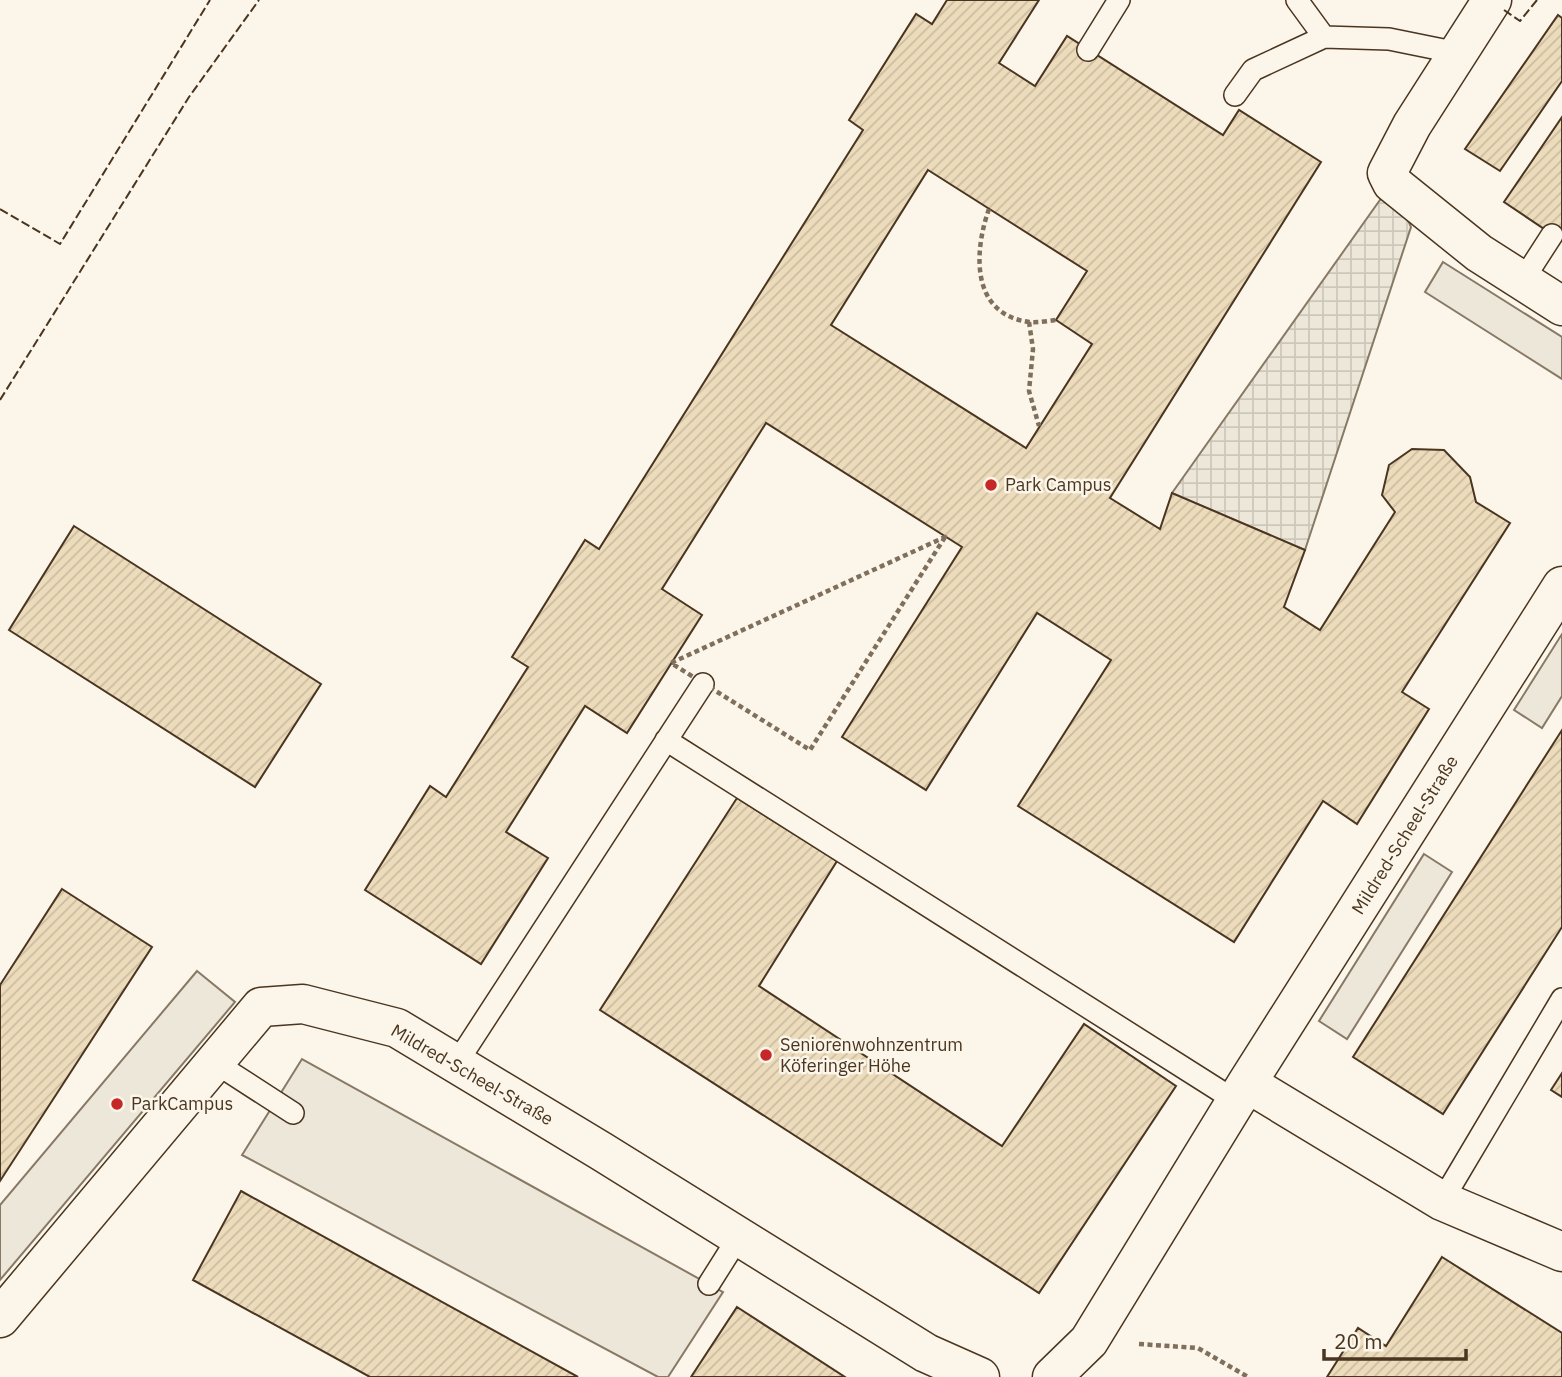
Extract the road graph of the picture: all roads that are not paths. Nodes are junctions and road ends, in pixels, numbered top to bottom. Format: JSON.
{"nodes":[{"id":1,"x":1119,"y":0,"type":"edge"},
{"id":2,"x":1297,"y":0,"type":"edge"},
{"id":3,"x":1492,"y":0,"type":"edge"},
{"id":4,"x":1324,"y":37,"type":"junction"},
{"id":5,"x":1088,"y":50,"type":"dead end"},
{"id":6,"x":1458,"y":53,"type":"junction"},
{"id":7,"x":1235,"y":94,"type":"dead end"},
{"id":8,"x":1552,"y":235,"type":"dead end"},
{"id":9,"x":1522,"y":280,"type":"junction"},
{"id":10,"x":1562,"y":306,"type":"edge"},
{"id":11,"x":1562,"y":586,"type":"edge"},
{"id":12,"x":703,"y":684,"type":"road end"},
{"id":13,"x":666,"y":740,"type":"junction"},
{"id":14,"x":1562,"y":999,"type":"edge"},
{"id":15,"x":215,"y":1062,"type":"junction"},
{"id":16,"x":456,"y":1064,"type":"junction"},
{"id":17,"x":1242,"y":1092,"type":"junction"},
{"id":18,"x":293,"y":1113,"type":"dead end"},
{"id":19,"x":1441,"y":1200,"type":"junction"},
{"id":20,"x":738,"y":1238,"type":"junction"},
{"id":21,"x":1562,"y":1252,"type":"edge"},
{"id":22,"x":709,"y":1284,"type":"dead end"},
{"id":23,"x":0,"y":1318,"type":"edge"},
{"id":24,"x":980,"y":1377,"type":"edge"},
{"id":25,"x":1052,"y":1377,"type":"edge"}],
"edges":[{"from":1,"to":5,"type":"lane"},
{"from":2,"to":4,"type":"lane"},
{"from":3,"to":6,"type":"street"},
{"from":4,"to":6,"type":"lane"},
{"from":4,"to":7,"type":"lane"},
{"from":6,"to":9,"type":"street"},
{"from":8,"to":9,"type":"lane"},
{"from":9,"to":10,"type":"street"},
{"from":11,"to":17,"type":"street","name":"Mildred-Scheel-Straße"},
{"from":12,"to":13,"type":"lane"},
{"from":13,"to":16,"type":"lane"},
{"from":13,"to":17,"type":"lane"},
{"from":14,"to":19,"type":"lane"},
{"from":15,"to":16,"type":"street","name":"Mildred-Scheel-Straße"},
{"from":15,"to":18,"type":"lane"},
{"from":15,"to":23,"type":"street","name":"Mildred-Scheel-Straße"},
{"from":16,"to":20,"type":"street","name":"Mildred-Scheel-Straße"},
{"from":17,"to":19,"type":"street"},
{"from":17,"to":25,"type":"street","name":"Mildred-Scheel-Straße"},
{"from":19,"to":21,"type":"street"},
{"from":20,"to":22,"type":"lane"},
{"from":20,"to":24,"type":"street","name":"Mildred-Scheel-Straße"}]}
